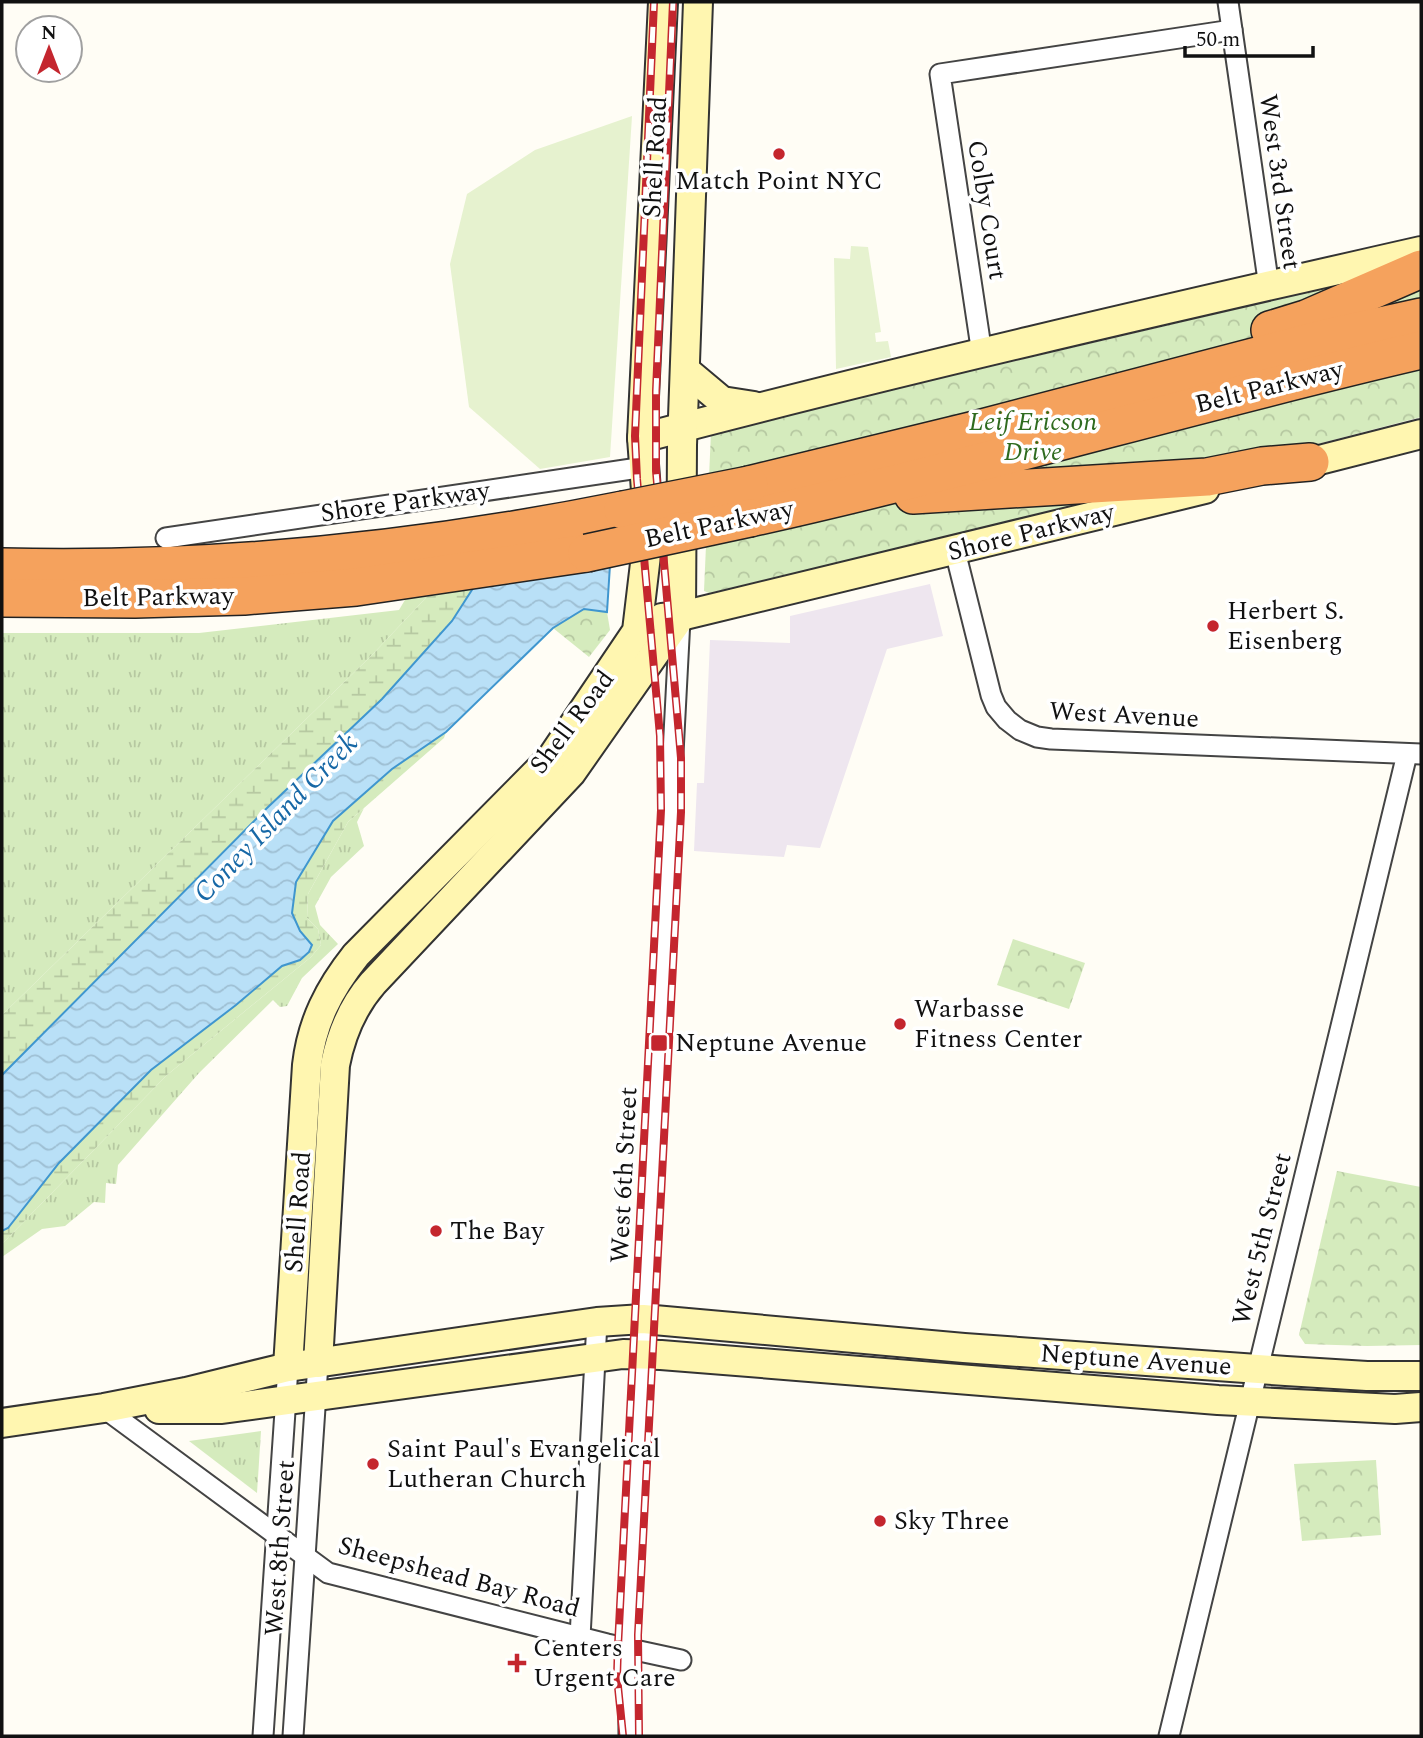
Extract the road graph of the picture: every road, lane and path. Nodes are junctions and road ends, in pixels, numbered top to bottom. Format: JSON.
{"nodes":[{"id":1,"x":663,"y":2,"type":"edge"},
{"id":2,"x":698,"y":2,"type":"edge"},
{"id":3,"x":1228,"y":2,"type":"edge"},
{"id":4,"x":1232,"y":30,"type":"junction"},
{"id":5,"x":1421,"y":251,"type":"edge"},
{"id":6,"x":1421,"y":269,"type":"edge"},
{"id":7,"x":1269,"y":287,"type":"junction"},
{"id":8,"x":1421,"y":317,"type":"edge"},
{"id":9,"x":1421,"y":350,"type":"edge"},
{"id":10,"x":982,"y":354,"type":"junction"},
{"id":11,"x":684,"y":370,"type":"junction"},
{"id":12,"x":1083,"y":401,"type":"junction"},
{"id":13,"x":760,"y":407,"type":"junction"},
{"id":14,"x":683,"y":428,"type":"junction"},
{"id":15,"x":1421,"y":434,"type":"edge"},
{"id":16,"x":642,"y":438,"type":"junction"},
{"id":17,"x":1310,"y":462,"type":"junction"},
{"id":18,"x":645,"y":467,"type":"junction"},
{"id":19,"x":750,"y":501,"type":"junction"},
{"id":20,"x":821,"y":502,"type":"junction"},
{"id":21,"x":166,"y":538,"type":"dead end"},
{"id":22,"x":955,"y":551,"type":"junction"},
{"id":23,"x":2,"y":567,"type":"edge"},
{"id":24,"x":2,"y":598,"type":"edge"},
{"id":25,"x":681,"y":616,"type":"junction"},
{"id":26,"x":640,"y":621,"type":"junction"},
{"id":27,"x":1414,"y":754,"type":"edge"},
{"id":28,"x":643,"y":1319,"type":"junction"},
{"id":29,"x":597,"y":1322,"type":"junction"},
{"id":30,"x":641,"y":1355,"type":"junction"},
{"id":31,"x":595,"y":1357,"type":"junction"},
{"id":32,"x":318,"y":1363,"type":"junction"},
{"id":33,"x":288,"y":1367,"type":"junction"},
{"id":34,"x":1257,"y":1369,"type":"junction"},
{"id":35,"x":1421,"y":1376,"type":"edge"},
{"id":36,"x":316,"y":1395,"type":"junction"},
{"id":37,"x":286,"y":1400,"type":"junction"},
{"id":38,"x":1250,"y":1402,"type":"junction"},
{"id":39,"x":1421,"y":1407,"type":"edge"},
{"id":40,"x":104,"y":1408,"type":"junction"},
{"id":41,"x":2,"y":1423,"type":"edge"},
{"id":42,"x":277,"y":1534,"type":"junction"},
{"id":43,"x":305,"y":1556,"type":"junction"},
{"id":44,"x":580,"y":1637,"type":"junction"},
{"id":45,"x":627,"y":1648,"type":"junction"},
{"id":46,"x":681,"y":1660,"type":"dead end"},
{"id":47,"x":263,"y":1736,"type":"edge"},
{"id":48,"x":293,"y":1736,"type":"edge"},
{"id":49,"x":629,"y":1736,"type":"edge"},
{"id":50,"x":1169,"y":1736,"type":"edge"}],
"edges":[{"from":1,"to":16,"type":"main road","name":"Shell Road"},
{"from":2,"to":11,"type":"main road","name":"Shell Road"},
{"from":3,"to":4,"type":"street","name":"West 3rd Street"},
{"from":4,"to":7,"type":"street","name":"West 3rd Street"},
{"from":4,"to":10,"type":"street","name":"Colby Court"},
{"from":5,"to":7,"type":"main road"},
{"from":6,"to":12,"type":"highway"},
{"from":7,"to":10,"type":"main road"},
{"from":8,"to":12,"type":"highway","name":"Belt Parkway"},
{"from":9,"to":20,"type":"highway","name":"Belt Parkway"},
{"from":10,"to":13,"type":"main road"},
{"from":11,"to":13,"type":"main road"},
{"from":11,"to":14,"type":"main road","name":"Shell Road"},
{"from":12,"to":19,"type":"highway","name":"Belt Parkway"},
{"from":13,"to":14,"type":"main road"},
{"from":14,"to":16,"type":"main road"},
{"from":14,"to":25,"type":"main road","name":"Shell Road"},
{"from":15,"to":17,"type":"main road","name":"Shore Parkway"},
{"from":16,"to":18,"type":"main road","name":"Shell Road"},
{"from":17,"to":20,"type":"highway"},
{"from":17,"to":22,"type":"main road","name":"Shore Parkway"},
{"from":18,"to":21,"type":"street","name":"Shore Parkway"},
{"from":18,"to":26,"type":"main road","name":"Shell Road"},
{"from":19,"to":20,"type":"highway","name":"Belt Parkway"},
{"from":19,"to":23,"type":"highway","name":"Belt Parkway","bridge":true},
{"from":19,"to":24,"type":"highway","name":"Belt Parkway","bridge":true},
{"from":22,"to":25,"type":"main road","name":"Shore Parkway"},
{"from":22,"to":27,"type":"street","name":"West Avenue"},
{"from":25,"to":26,"type":"main road","name":"Shore Parkway"},
{"from":25,"to":28,"type":"street","name":"West 6th Street"},
{"from":25,"to":32,"type":"main road","name":"Shell Road"},
{"from":26,"to":33,"type":"main road","name":"Shell Road"},
{"from":27,"to":34,"type":"street","name":"West 5th Street"},
{"from":28,"to":29,"type":"main road","name":"Neptune Avenue"},
{"from":28,"to":30,"type":"street","name":"West 6th Street"},
{"from":28,"to":34,"type":"main road","name":"Neptune Avenue"},
{"from":29,"to":31,"type":"street"},
{"from":29,"to":32,"type":"main road","name":"Neptune Avenue"},
{"from":30,"to":31,"type":"main road","name":"Neptune Avenue"},
{"from":30,"to":38,"type":"main road","name":"Neptune Avenue"},
{"from":30,"to":45,"type":"street","name":"West 6th Street"},
{"from":31,"to":36,"type":"main road","name":"Neptune Avenue"},
{"from":31,"to":44,"type":"street"},
{"from":32,"to":33,"type":"main road","name":"Neptune Avenue"},
{"from":32,"to":36,"type":"street","name":"West 8th Street"},
{"from":33,"to":37,"type":"street","name":"West 8th Street"},
{"from":33,"to":40,"type":"main road","name":"Neptune Avenue"},
{"from":34,"to":35,"type":"main road","name":"Neptune Avenue"},
{"from":34,"to":38,"type":"street","name":"West 5th Street"},
{"from":36,"to":37,"type":"main road","name":"Neptune Avenue"},
{"from":36,"to":43,"type":"street","name":"West 8th Street"},
{"from":37,"to":40,"type":"main road","name":"Neptune Avenue"},
{"from":37,"to":42,"type":"street","name":"West 8th Street"},
{"from":38,"to":39,"type":"main road","name":"Neptune Avenue"},
{"from":38,"to":50,"type":"street","name":"West 5th Street"},
{"from":40,"to":41,"type":"main road","name":"Neptune Avenue"},
{"from":40,"to":42,"type":"street","name":"Sheepshead Bay Road"},
{"from":42,"to":43,"type":"street","name":"Sheepshead Bay Road"},
{"from":42,"to":47,"type":"street","name":"West 8th Street"},
{"from":43,"to":44,"type":"street","name":"Sheepshead Bay Road"},
{"from":43,"to":48,"type":"street","name":"West 8th Street"},
{"from":44,"to":45,"type":"street","name":"Sheepshead Bay Road"},
{"from":45,"to":46,"type":"street","name":"Sheepshead Bay Road"},
{"from":45,"to":49,"type":"street","name":"West 6th Street"}]}
